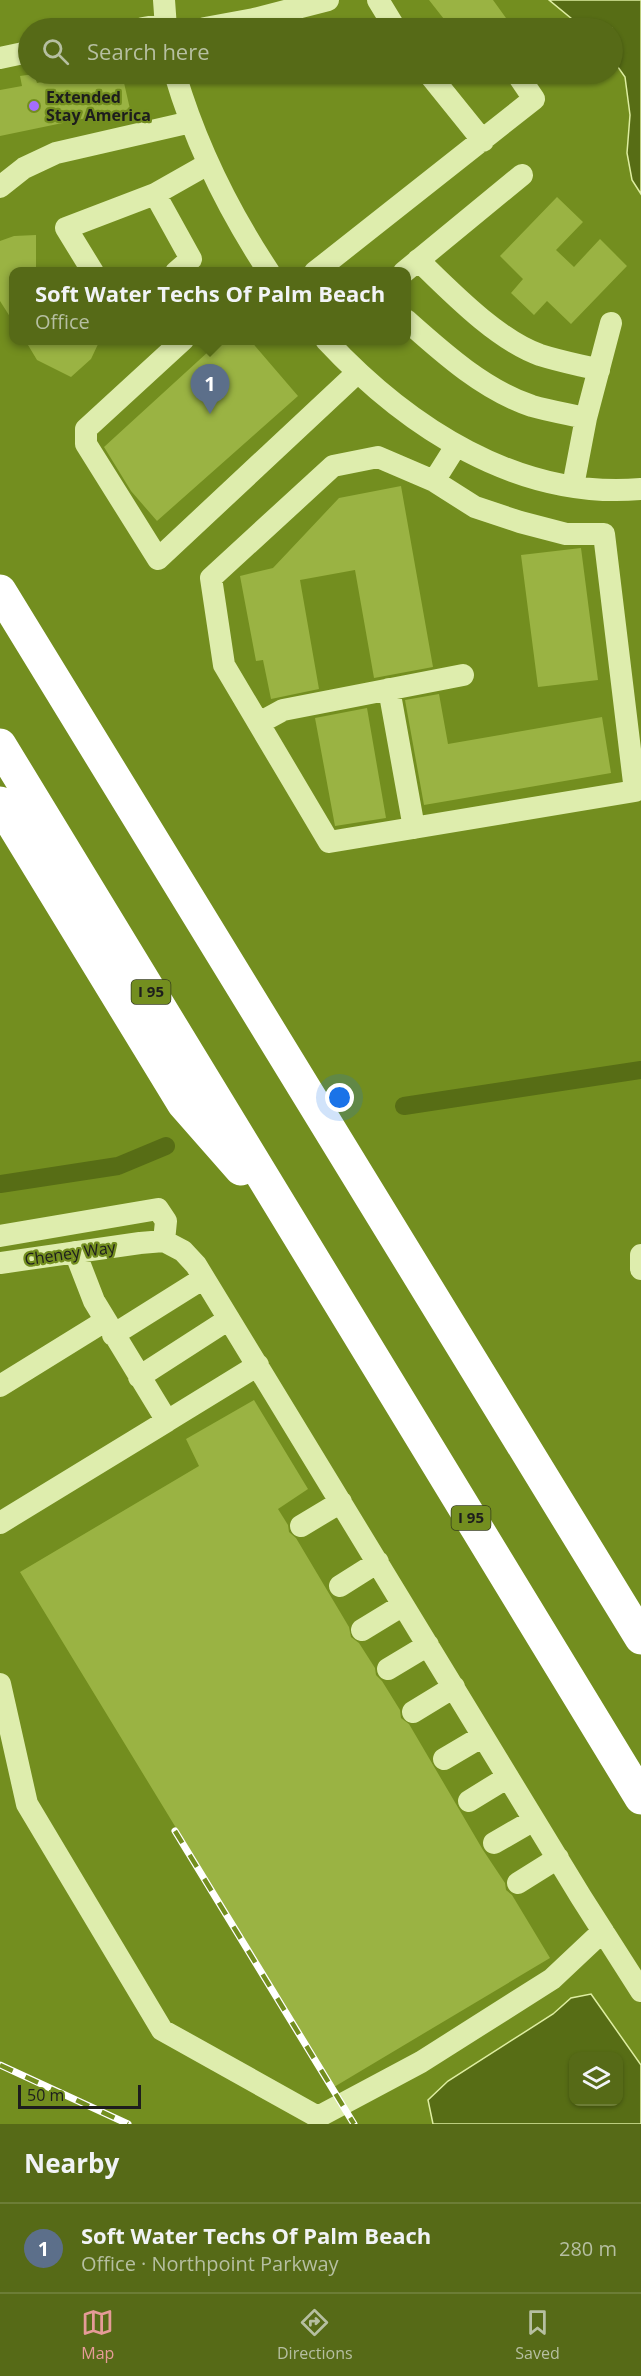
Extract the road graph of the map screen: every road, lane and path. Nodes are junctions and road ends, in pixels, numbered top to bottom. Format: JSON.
{"nodes":[{"id":1,"x":164,"y":0,"type":"edge"},
{"id":2,"x":328,"y":0,"type":"edge"},
{"id":3,"x":378,"y":0,"type":"edge"},
{"id":4,"x":165,"y":18,"type":"edge"},
{"id":5,"x":258,"y":18,"type":"edge"},
{"id":6,"x":389,"y":18,"type":"edge"},
{"id":7,"x":18,"y":54,"type":"edge"},
{"id":8,"x":0,"y":58,"type":"edge"},
{"id":9,"x":178,"y":84,"type":"edge"},
{"id":10,"x":437,"y":84,"type":"edge"},
{"id":11,"x":524,"y":84,"type":"edge"},
{"id":12,"x":191,"y":122,"type":"junction"},
{"id":13,"x":483,"y":141,"type":"junction"},
{"id":14,"x":208,"y":164,"type":"junction"},
{"id":15,"x":522,"y":175,"type":"dead end"},
{"id":16,"x":0,"y":187,"type":"edge"},
{"id":17,"x":155,"y":194,"type":"junction"},
{"id":18,"x":411,"y":266,"type":"edge"},
{"id":19,"x":90,"y":267,"type":"edge"},
{"id":20,"x":182,"y":267,"type":"edge"},
{"id":21,"x":263,"y":267,"type":"edge"},
{"id":22,"x":321,"y":267,"type":"edge"},
{"id":23,"x":611,"y":322,"type":"dead end"},
{"id":24,"x":411,"y":324,"type":"edge"},
{"id":25,"x":178,"y":345,"type":"edge"},
{"id":26,"x":331,"y":345,"type":"edge"},
{"id":27,"x":599,"y":370,"type":"junction"},
{"id":28,"x":358,"y":372,"type":"junction"},
{"id":29,"x":586,"y":418,"type":"junction"},
{"id":30,"x":456,"y":446,"type":"junction"},
{"id":31,"x":434,"y":481,"type":"junction"},
{"id":32,"x":573,"y":486,"type":"junction"},
{"id":33,"x":641,"y":489,"type":"edge"},
{"id":34,"x":3,"y":590,"type":"edge"},
{"id":35,"x":463,"y":675,"type":"dead end"},
{"id":36,"x":389,"y":689,"type":"junction"},
{"id":37,"x":259,"y":723,"type":"junction"},
{"id":38,"x":0,"y":745,"type":"edge"},
{"id":39,"x":0,"y":803,"type":"edge"},
{"id":40,"x":414,"y":828,"type":"junction"},
{"id":41,"x":0,"y":1236,"type":"edge"},
{"id":42,"x":302,"y":1239,"type":"junction"},
{"id":43,"x":164,"y":1241,"type":"junction"},
{"id":44,"x":75,"y":1252,"type":"junction"},
{"id":45,"x":641,"y":1255,"type":"edge"},
{"id":46,"x":0,"y":1263,"type":"edge"},
{"id":47,"x":641,"y":1269,"type":"edge"},
{"id":48,"x":204,"y":1278,"type":"junction"},
{"id":49,"x":230,"y":1319,"type":"junction"},
{"id":50,"x":109,"y":1328,"type":"junction"},
{"id":51,"x":258,"y":1365,"type":"junction"},
{"id":52,"x":139,"y":1377,"type":"junction"},
{"id":53,"x":0,"y":1386,"type":"edge"},
{"id":54,"x":167,"y":1421,"type":"junction"},
{"id":55,"x":341,"y":1503,"type":"junction"},
{"id":56,"x":0,"y":1523,"type":"edge"},
{"id":57,"x":301,"y":1526,"type":"dead end"},
{"id":58,"x":378,"y":1562,"type":"junction"},
{"id":59,"x":340,"y":1586,"type":"dead end"},
{"id":60,"x":403,"y":1605,"type":"junction"},
{"id":61,"x":362,"y":1630,"type":"dead end"},
{"id":62,"x":641,"y":1638,"type":"edge"},
{"id":63,"x":428,"y":1645,"type":"junction"},
{"id":64,"x":388,"y":1669,"type":"dead end"},
{"id":65,"x":0,"y":1684,"type":"edge"},
{"id":66,"x":454,"y":1687,"type":"junction"},
{"id":67,"x":413,"y":1712,"type":"dead end"},
{"id":68,"x":483,"y":1736,"type":"junction"},
{"id":69,"x":444,"y":1759,"type":"dead end"},
{"id":70,"x":508,"y":1777,"type":"junction"},
{"id":71,"x":641,"y":1798,"type":"edge"},
{"id":72,"x":469,"y":1801,"type":"dead end"},
{"id":73,"x":534,"y":1820,"type":"junction"},
{"id":74,"x":494,"y":1843,"type":"dead end"},
{"id":75,"x":558,"y":1858,"type":"junction"},
{"id":76,"x":518,"y":1883,"type":"dead end"},
{"id":77,"x":603,"y":1931,"type":"junction"},
{"id":78,"x":641,"y":1991,"type":"edge"}],
"edges":[{"from":1,"to":4,"type":"street"},
{"from":2,"to":5,"type":"street"},
{"from":3,"to":6,"type":"street"},
{"from":7,"to":8,"type":"street"},
{"from":9,"to":12,"type":"street"},
{"from":10,"to":13,"type":"street"},
{"from":11,"to":13,"type":"street"},
{"from":12,"to":14,"type":"street"},
{"from":12,"to":16,"type":"street"},
{"from":13,"to":22,"type":"street"},
{"from":14,"to":17,"type":"street"},
{"from":14,"to":21,"type":"street"},
{"from":15,"to":18,"type":"street"},
{"from":17,"to":19,"type":"street"},
{"from":17,"to":20,"type":"street"},
{"from":18,"to":27,"type":"street"},
{"from":23,"to":27,"type":"street"},
{"from":24,"to":29,"type":"street"},
{"from":25,"to":28,"type":"street"},
{"from":26,"to":28,"type":"street"},
{"from":27,"to":29,"type":"street"},
{"from":28,"to":30,"type":"street"},
{"from":29,"to":32,"type":"street"},
{"from":30,"to":31,"type":"street"},
{"from":30,"to":32,"type":"street"},
{"from":31,"to":37,"type":"street"},
{"from":31,"to":40,"type":"street"},
{"from":32,"to":33,"type":"street"},
{"from":34,"to":62,"type":"highway"},
{"from":35,"to":36,"type":"street"},
{"from":36,"to":37,"type":"street"},
{"from":36,"to":40,"type":"street"},
{"from":37,"to":40,"type":"street"},
{"from":38,"to":42,"type":"highway","number":"I 95"},
{"from":39,"to":42,"type":"highway"},
{"from":41,"to":43,"type":"street"},
{"from":42,"to":71,"type":"highway","number":"I 95"},
{"from":43,"to":44,"type":"street","name":"Cheney Way"},
{"from":43,"to":48,"type":"street"},
{"from":44,"to":46,"type":"street","name":"Cheney Way"},
{"from":44,"to":50,"type":"street"},
{"from":45,"to":47,"type":"street"},
{"from":48,"to":49,"type":"street"},
{"from":48,"to":50,"type":"street"},
{"from":49,"to":51,"type":"street"},
{"from":49,"to":52,"type":"street"},
{"from":50,"to":52,"type":"street"},
{"from":50,"to":53,"type":"street"},
{"from":51,"to":54,"type":"street"},
{"from":51,"to":55,"type":"street"},
{"from":52,"to":54,"type":"street"},
{"from":54,"to":56,"type":"street"},
{"from":55,"to":57,"type":"street"},
{"from":55,"to":58,"type":"street"},
{"from":58,"to":59,"type":"street"},
{"from":58,"to":60,"type":"street"},
{"from":60,"to":61,"type":"street"},
{"from":60,"to":63,"type":"street"},
{"from":63,"to":64,"type":"street"},
{"from":63,"to":66,"type":"street"},
{"from":65,"to":77,"type":"street"},
{"from":66,"to":67,"type":"street"},
{"from":66,"to":68,"type":"street"},
{"from":68,"to":69,"type":"street"},
{"from":68,"to":70,"type":"street"},
{"from":70,"to":72,"type":"street"},
{"from":70,"to":73,"type":"street"},
{"from":73,"to":74,"type":"street"},
{"from":73,"to":75,"type":"street"},
{"from":75,"to":76,"type":"street"},
{"from":75,"to":77,"type":"street"},
{"from":77,"to":78,"type":"street"}]}
